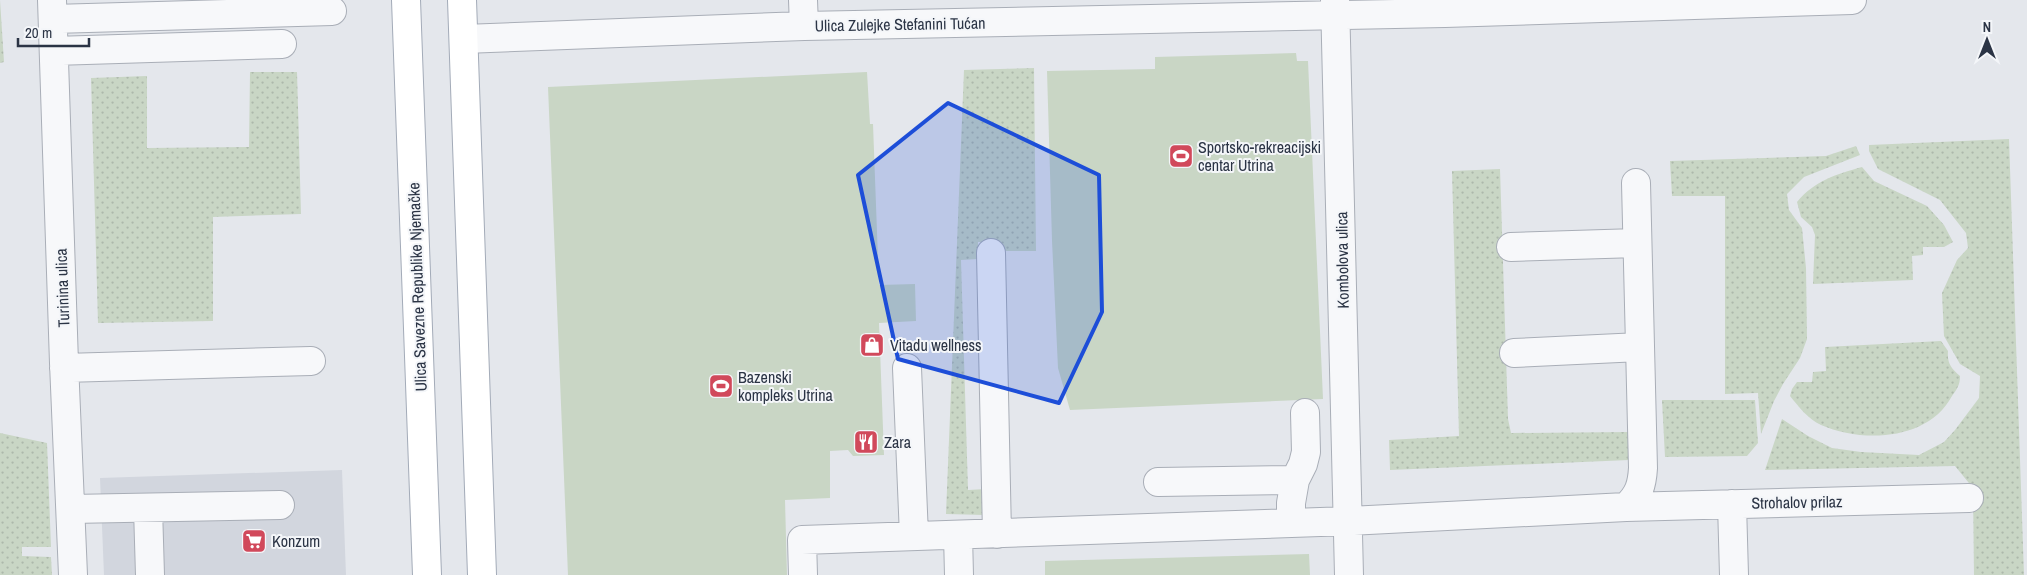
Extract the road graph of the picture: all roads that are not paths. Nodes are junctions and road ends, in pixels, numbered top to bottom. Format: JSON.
{"nodes":[{"id":1,"x":105,"y":0,"type":"edge"},
{"id":2,"x":406,"y":0,"type":"edge"},
{"id":3,"x":462,"y":0,"type":"edge"},
{"id":4,"x":1852,"y":0,"type":"edge"},
{"id":5,"x":139,"y":6,"type":"edge"},
{"id":6,"x":1445,"y":6,"type":"edge"},
{"id":7,"x":1335,"y":7,"type":"edge"},
{"id":8,"x":52,"y":9,"type":"edge"},
{"id":9,"x":332,"y":11,"type":"dead end"},
{"id":10,"x":803,"y":13,"type":"edge"},
{"id":11,"x":464,"y":39,"type":"junction"},
{"id":12,"x":282,"y":44,"type":"dead end"},
{"id":13,"x":54,"y":51,"type":"junction"},
{"id":14,"x":1636,"y":182,"type":"dead end"},
{"id":15,"x":1637,"y":243,"type":"junction"},
{"id":16,"x":1511,"y":247,"type":"dead end"},
{"id":17,"x":990,"y":253,"type":"dead end"},
{"id":18,"x":1640,"y":347,"type":"junction"},
{"id":19,"x":1514,"y":352,"type":"dead end"},
{"id":20,"x":311,"y":361,"type":"dead end"},
{"id":21,"x":64,"y":368,"type":"junction"},
{"id":22,"x":907,"y":368,"type":"dead end"},
{"id":23,"x":1305,"y":414,"type":"dead end"},
{"id":24,"x":1295,"y":480,"type":"junction"},
{"id":25,"x":1158,"y":482,"type":"dead end"},
{"id":26,"x":1969,"y":498,"type":"dead end"},
{"id":27,"x":1732,"y":504,"type":"junction"},
{"id":28,"x":280,"y":505,"type":"dead end"},
{"id":29,"x":1626,"y":507,"type":"junction"},
{"id":30,"x":148,"y":508,"type":"junction"},
{"id":31,"x":71,"y":509,"type":"junction"},
{"id":32,"x":1348,"y":520,"type":"junction"},
{"id":33,"x":1291,"y":522,"type":"junction"},
{"id":34,"x":997,"y":534,"type":"junction"},
{"id":35,"x":958,"y":535,"type":"junction"},
{"id":36,"x":914,"y":536,"type":"junction"},
{"id":37,"x":73,"y":575,"type":"edge"},
{"id":38,"x":150,"y":575,"type":"edge"},
{"id":39,"x":427,"y":575,"type":"edge"},
{"id":40,"x":482,"y":575,"type":"edge"},
{"id":41,"x":803,"y":575,"type":"edge"},
{"id":42,"x":959,"y":575,"type":"edge"},
{"id":43,"x":1349,"y":575,"type":"edge"},
{"id":44,"x":1734,"y":575,"type":"edge"}],
"edges":[{"from":1,"to":5,"type":"street"},
{"from":2,"to":39,"type":"main road","name":"Ulica Savezne Republike Njemačke"},
{"from":3,"to":11,"type":"main road"},
{"from":4,"to":6,"type":"street","name":"Ulica Zulejke Stefanini Tućan"},
{"from":5,"to":8,"type":"street"},
{"from":5,"to":9,"type":"street"},
{"from":6,"to":7,"type":"street","name":"Ulica Zulejke Stefanini Tućan"},
{"from":7,"to":10,"type":"street","name":"Ulica Zulejke Stefanini Tućan"},
{"from":7,"to":32,"type":"street","name":"Kombolova ulica"},
{"from":8,"to":13,"type":"street","name":"Turinina ulica"},
{"from":10,"to":11,"type":"street","name":"Ulica Zulejke Stefanini Tućan"},
{"from":11,"to":40,"type":"main road"},
{"from":12,"to":13,"type":"street"},
{"from":13,"to":21,"type":"street","name":"Turinina ulica"},
{"from":14,"to":15,"type":"street"},
{"from":15,"to":16,"type":"street"},
{"from":15,"to":18,"type":"street"},
{"from":17,"to":34,"type":"street"},
{"from":18,"to":19,"type":"street"},
{"from":18,"to":29,"type":"street"},
{"from":20,"to":21,"type":"street"},
{"from":21,"to":31,"type":"street","name":"Turinina ulica"},
{"from":22,"to":36,"type":"street"},
{"from":23,"to":24,"type":"street"},
{"from":24,"to":25,"type":"street"},
{"from":24,"to":33,"type":"street"},
{"from":26,"to":27,"type":"street","name":"Strohalov prilaz"},
{"from":27,"to":29,"type":"street","name":"Strohalov prilaz"},
{"from":27,"to":44,"type":"street"},
{"from":28,"to":30,"type":"street"},
{"from":29,"to":32,"type":"street","name":"Strohalov prilaz"},
{"from":30,"to":31,"type":"street"},
{"from":30,"to":38,"type":"street"},
{"from":31,"to":37,"type":"street","name":"Turinina ulica"},
{"from":32,"to":33,"type":"street"},
{"from":32,"to":43,"type":"street","name":"Kombolova ulica"},
{"from":33,"to":34,"type":"street"},
{"from":34,"to":35,"type":"street"},
{"from":35,"to":36,"type":"street"},
{"from":35,"to":42,"type":"street"},
{"from":36,"to":41,"type":"street"}]}
